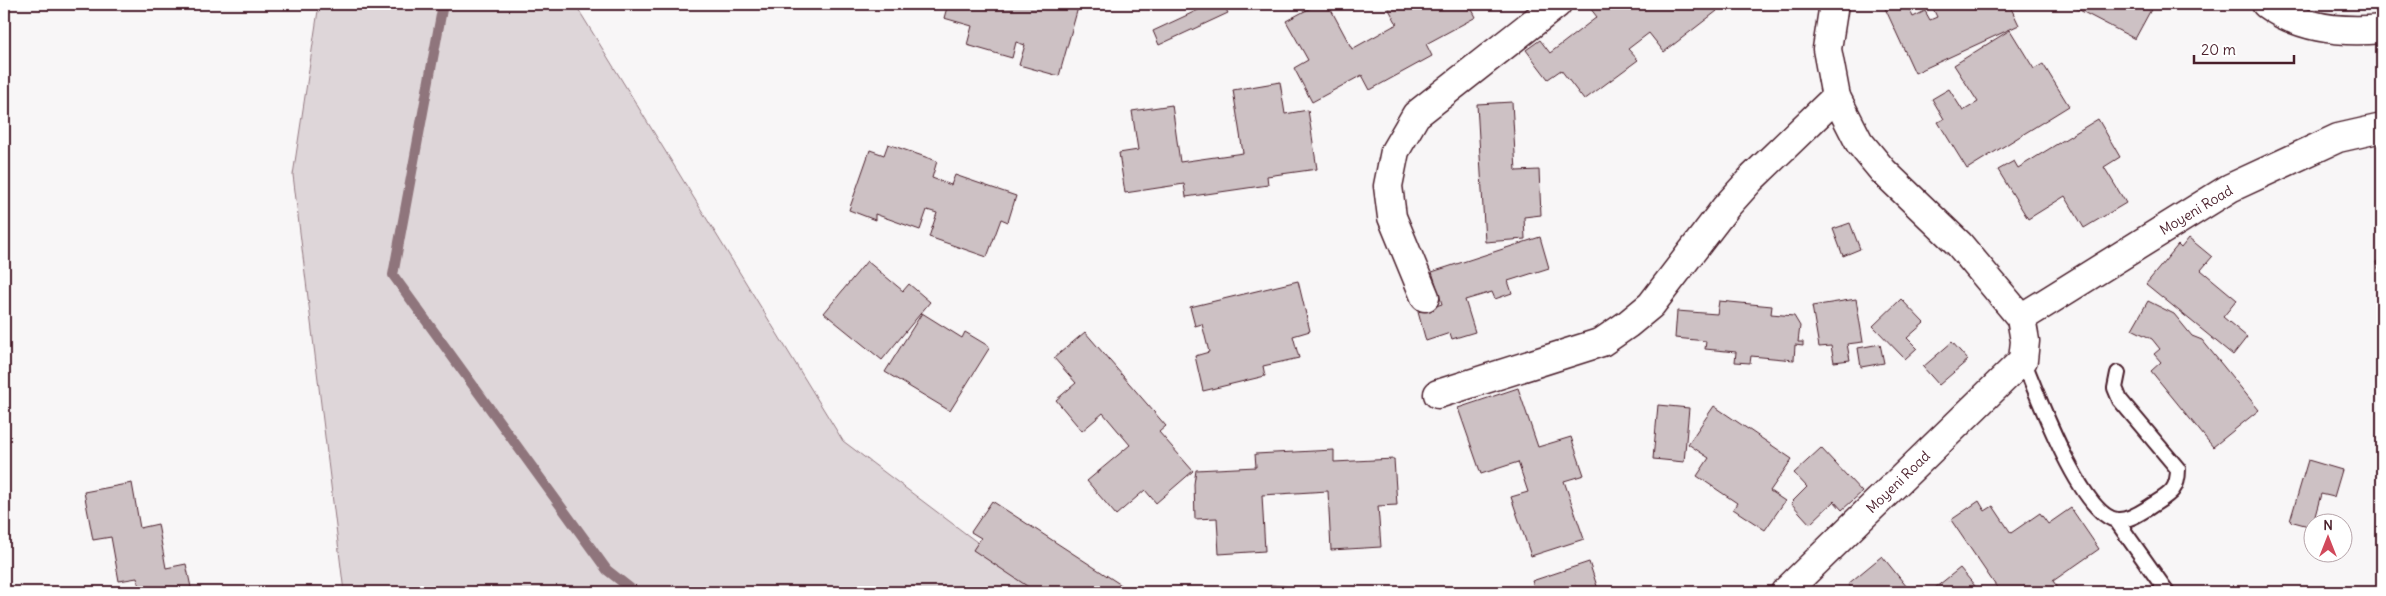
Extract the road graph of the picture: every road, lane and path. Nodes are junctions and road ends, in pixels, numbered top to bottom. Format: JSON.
{"nodes":[{"id":1,"x":1557,"y":4,"type":"edge"},
{"id":2,"x":1834,"y":4,"type":"edge"},
{"id":3,"x":2266,"y":4,"type":"edge"},
{"id":4,"x":2382,"y":30,"type":"edge"},
{"id":5,"x":1836,"y":98,"type":"junction"},
{"id":6,"x":2382,"y":128,"type":"edge"},
{"id":7,"x":1426,"y":297,"type":"dead end"},
{"id":8,"x":2021,"y":318,"type":"junction"},
{"id":9,"x":2023,"y":360,"type":"junction"},
{"id":10,"x":2118,"y":373,"type":"dead end"},
{"id":11,"x":1438,"y":394,"type":"dead end"},
{"id":12,"x":2116,"y":520,"type":"junction"},
{"id":13,"x":1785,"y":592,"type":"edge"},
{"id":14,"x":2167,"y":592,"type":"edge"}],
"edges":[{"from":1,"to":7,"type":"street"},
{"from":2,"to":5,"type":"street"},
{"from":3,"to":4,"type":"street"},
{"from":5,"to":8,"type":"street"},
{"from":5,"to":11,"type":"street"},
{"from":6,"to":8,"type":"street","name":"Moyeni Road"},
{"from":8,"to":9,"type":"street"},
{"from":9,"to":12,"type":"lane"},
{"from":9,"to":13,"type":"street","name":"Moyeni Road"},
{"from":10,"to":12,"type":"lane"},
{"from":12,"to":14,"type":"lane"}]}
